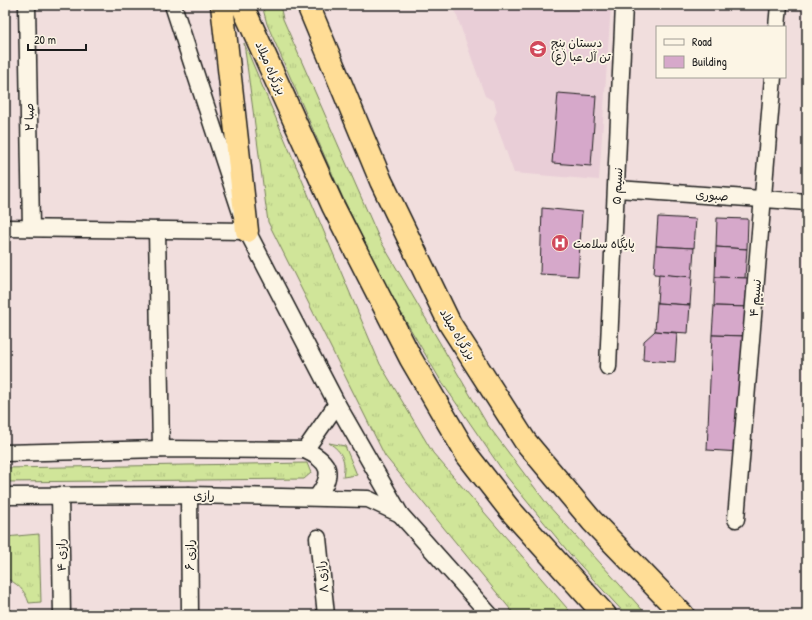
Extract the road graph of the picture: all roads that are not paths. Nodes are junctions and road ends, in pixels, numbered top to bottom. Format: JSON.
{"nodes":[{"id":1,"x":27,"y":5,"type":"edge"},
{"id":2,"x":173,"y":5,"type":"edge"},
{"id":3,"x":222,"y":5,"type":"edge"},
{"id":4,"x":242,"y":5,"type":"edge"},
{"id":5,"x":308,"y":5,"type":"edge"},
{"id":6,"x":624,"y":5,"type":"edge"},
{"id":7,"x":779,"y":5,"type":"edge"},
{"id":8,"x":777,"y":26,"type":"edge"},
{"id":9,"x":773,"y":78,"type":"edge"},
{"id":10,"x":617,"y":189,"type":"junction"},
{"id":11,"x":763,"y":199,"type":"junction"},
{"id":12,"x":807,"y":202,"type":"edge"},
{"id":13,"x":5,"y":228,"type":"edge"},
{"id":14,"x":31,"y":228,"type":"junction"},
{"id":15,"x":157,"y":230,"type":"junction"},
{"id":16,"x":247,"y":231,"type":"junction"},
{"id":17,"x":608,"y":367,"type":"dead end"},
{"id":18,"x":337,"y":404,"type":"junction"},
{"id":19,"x":161,"y":449,"type":"junction"},
{"id":20,"x":305,"y":450,"type":"junction"},
{"id":21,"x":5,"y":453,"type":"edge"},
{"id":22,"x":60,"y":495,"type":"junction"},
{"id":23,"x":189,"y":495,"type":"junction"},
{"id":24,"x":5,"y":496,"type":"edge"},
{"id":25,"x":317,"y":497,"type":"junction"},
{"id":26,"x":400,"y":514,"type":"junction"},
{"id":27,"x":736,"y":518,"type":"dead end"},
{"id":28,"x":318,"y":538,"type":"dead end"},
{"id":29,"x":62,"y":615,"type":"edge"},
{"id":30,"x":190,"y":615,"type":"edge"},
{"id":31,"x":326,"y":615,"type":"edge"},
{"id":32,"x":490,"y":615,"type":"edge"},
{"id":33,"x":605,"y":615,"type":"edge"},
{"id":34,"x":683,"y":615,"type":"edge"}],
"edges":[{"from":1,"to":14,"type":"street","name":"صبا ۲"},
{"from":2,"to":16,"type":"street"},
{"from":3,"to":16,"type":"highway"},
{"from":4,"to":33,"type":"highway","name":"بزرگراه میلاد"},
{"from":5,"to":34,"type":"highway","name":"بزرگراه میلاد"},
{"from":6,"to":10,"type":"street","name":"نسیم ۵"},
{"from":7,"to":8,"type":"street"},
{"from":9,"to":11,"type":"street","name":"نسیم ۴"},
{"from":10,"to":11,"type":"street","name":"صبوری"},
{"from":10,"to":17,"type":"street","name":"نسیم ۵"},
{"from":11,"to":12,"type":"street","name":"صبوری"},
{"from":11,"to":27,"type":"street","name":"نسیم ۴"},
{"from":13,"to":14,"type":"street"},
{"from":14,"to":15,"type":"street"},
{"from":15,"to":16,"type":"street"},
{"from":15,"to":19,"type":"street"},
{"from":16,"to":18,"type":"street"},
{"from":18,"to":20,"type":"street"},
{"from":18,"to":26,"type":"street"},
{"from":19,"to":20,"type":"street"},
{"from":19,"to":21,"type":"street"},
{"from":20,"to":25,"type":"street"},
{"from":22,"to":23,"type":"street","name":"رازی"},
{"from":22,"to":24,"type":"street","name":"رازی"},
{"from":22,"to":29,"type":"street","name":"رازی ۴"},
{"from":23,"to":25,"type":"street","name":"رازی"},
{"from":23,"to":30,"type":"street","name":"رازی ۶"},
{"from":25,"to":26,"type":"street","name":"رازی"},
{"from":26,"to":32,"type":"street"},
{"from":28,"to":31,"type":"street","name":"رازی ۸"}]}
